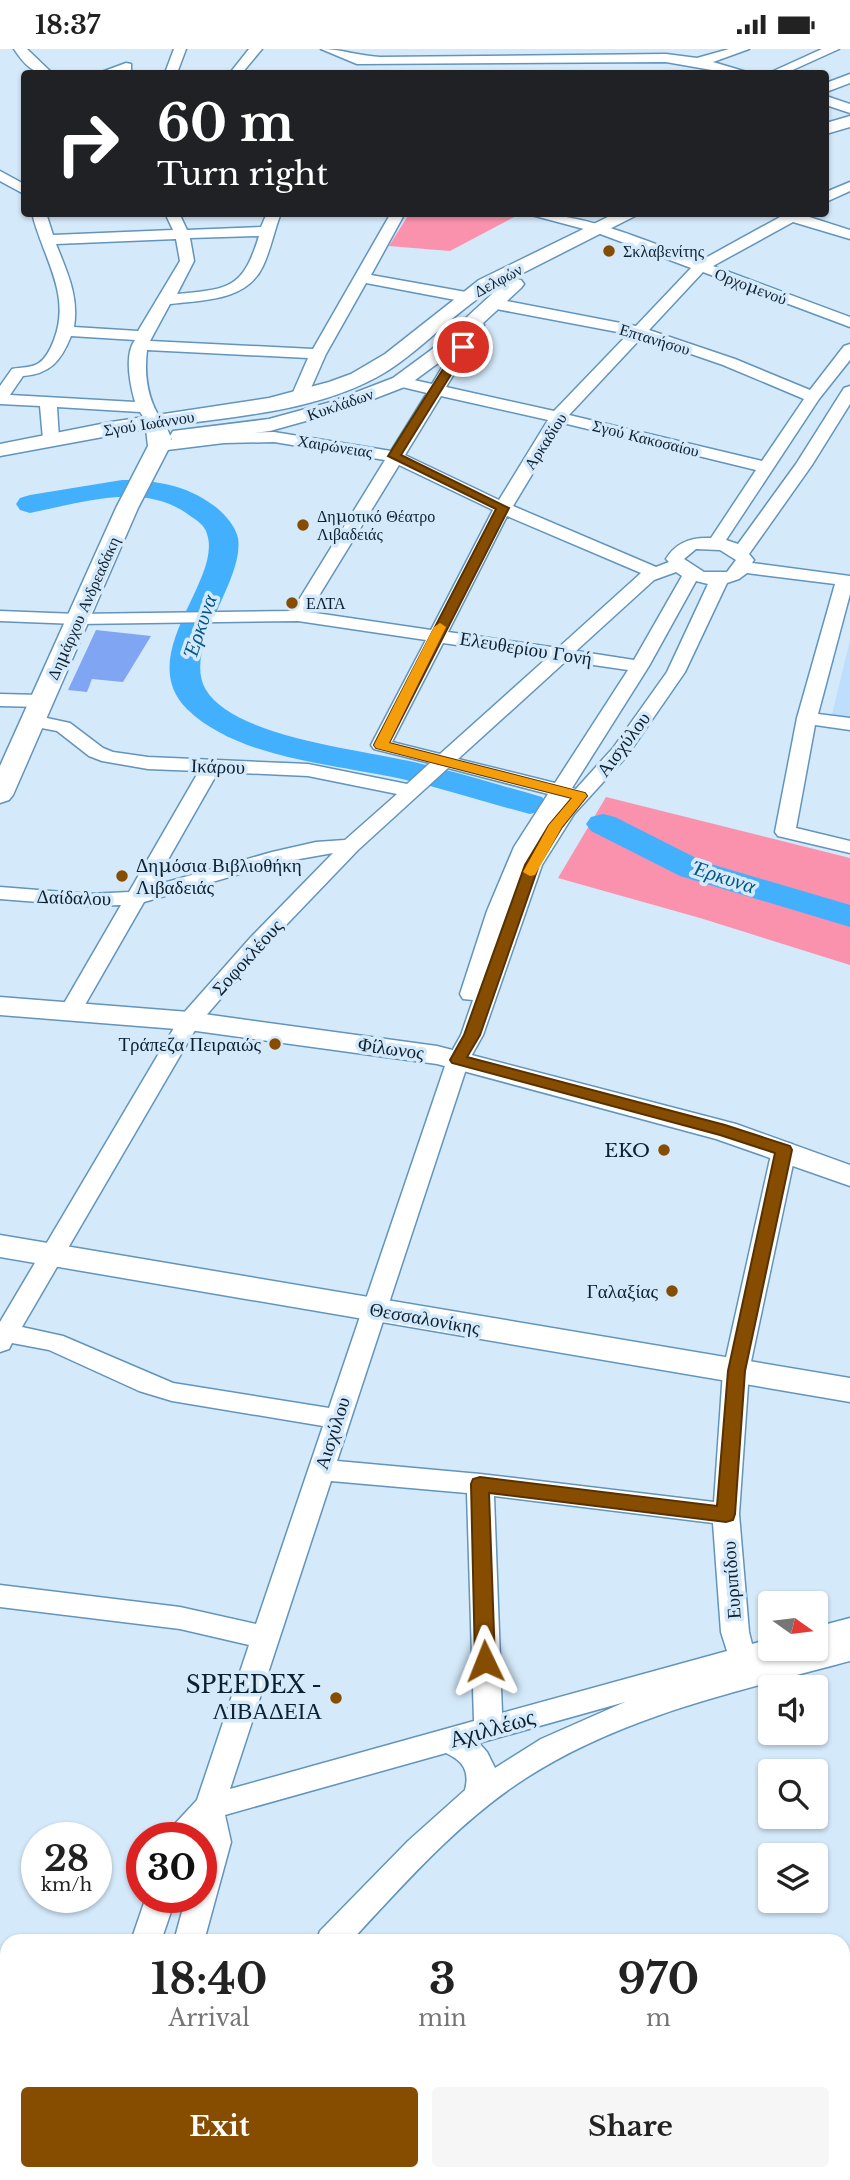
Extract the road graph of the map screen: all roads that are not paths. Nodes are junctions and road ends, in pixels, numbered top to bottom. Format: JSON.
{"nodes":[{"id":1,"x":20,"y":49,"type":"edge"},
{"id":2,"x":180,"y":49,"type":"edge"},
{"id":3,"x":256,"y":49,"type":"edge"},
{"id":4,"x":327,"y":49,"type":"edge"},
{"id":5,"x":395,"y":49,"type":"edge"},
{"id":6,"x":454,"y":49,"type":"edge"},
{"id":7,"x":669,"y":49,"type":"edge"},
{"id":8,"x":743,"y":49,"type":"edge"},
{"id":9,"x":833,"y":49,"type":"edge"},
{"id":10,"x":646,"y":57,"type":"junction"},
{"id":11,"x":562,"y":59,"type":"junction"},
{"id":12,"x":357,"y":60,"type":"junction"},
{"id":13,"x":380,"y":61,"type":"junction"},
{"id":14,"x":693,"y":61,"type":"junction"},
{"id":15,"x":442,"y":62,"type":"junction"},
{"id":16,"x":126,"y":67,"type":"dead end"},
{"id":17,"x":41,"y":70,"type":"edge"},
{"id":18,"x":116,"y":70,"type":"edge"},
{"id":19,"x":172,"y":70,"type":"edge"},
{"id":20,"x":238,"y":70,"type":"edge"},
{"id":21,"x":361,"y":70,"type":"edge"},
{"id":22,"x":431,"y":70,"type":"edge"},
{"id":23,"x":558,"y":70,"type":"edge"},
{"id":24,"x":641,"y":70,"type":"edge"},
{"id":25,"x":730,"y":70,"type":"edge"},
{"id":26,"x":783,"y":70,"type":"edge"},
{"id":27,"x":850,"y":78,"type":"edge"},
{"id":28,"x":829,"y":87,"type":"edge"},
{"id":29,"x":829,"y":101,"type":"edge"},
{"id":30,"x":850,"y":109,"type":"edge"},
{"id":31,"x":850,"y":121,"type":"edge"},
{"id":32,"x":829,"y":128,"type":"edge"},
{"id":33,"x":21,"y":173,"type":"edge"},
{"id":34,"x":1,"y":176,"type":"edge"},
{"id":35,"x":850,"y":186,"type":"edge"},
{"id":36,"x":21,"y":188,"type":"edge"},
{"id":37,"x":829,"y":196,"type":"edge"},
{"id":38,"x":39,"y":217,"type":"edge"},
{"id":39,"x":174,"y":217,"type":"edge"},
{"id":40,"x":272,"y":217,"type":"edge"},
{"id":41,"x":396,"y":217,"type":"edge"},
{"id":42,"x":548,"y":217,"type":"edge"},
{"id":43,"x":624,"y":217,"type":"edge"},
{"id":44,"x":787,"y":217,"type":"edge"},
{"id":45,"x":796,"y":217,"type":"edge"},
{"id":46,"x":600,"y":229,"type":"junction"},
{"id":47,"x":266,"y":231,"type":"junction"},
{"id":48,"x":182,"y":234,"type":"junction"},
{"id":49,"x":850,"y":235,"type":"edge"},
{"id":50,"x":46,"y":240,"type":"junction"},
{"id":51,"x":552,"y":253,"type":"junction"},
{"id":52,"x":700,"y":267,"type":"junction"},
{"id":53,"x":360,"y":277,"type":"junction"},
{"id":54,"x":466,"y":297,"type":"junction"},
{"id":55,"x":165,"y":300,"type":"junction"},
{"id":56,"x":491,"y":303,"type":"junction"},
{"id":57,"x":475,"y":318,"type":"junction"},
{"id":58,"x":850,"y":322,"type":"edge"},
{"id":59,"x":66,"y":331,"type":"junction"},
{"id":60,"x":638,"y":331,"type":"junction"},
{"id":61,"x":140,"y":340,"type":"junction"},
{"id":62,"x":850,"y":349,"type":"edge"},
{"id":63,"x":317,"y":354,"type":"junction"},
{"id":64,"x":18,"y":372,"type":"junction"},
{"id":65,"x":0,"y":373,"type":"edge"},
{"id":66,"x":400,"y":383,"type":"junction"},
{"id":67,"x":436,"y":389,"type":"junction"},
{"id":68,"x":850,"y":391,"type":"edge"},
{"id":69,"x":299,"y":397,"type":"junction"},
{"id":70,"x":813,"y":397,"type":"junction"},
{"id":71,"x":0,"y":398,"type":"edge"},
{"id":72,"x":48,"y":400,"type":"junction"},
{"id":73,"x":558,"y":417,"type":"junction"},
{"id":74,"x":272,"y":431,"type":"junction"},
{"id":75,"x":153,"y":435,"type":"junction"},
{"id":76,"x":51,"y":439,"type":"junction"},
{"id":77,"x":0,"y":450,"type":"edge"},
{"id":78,"x":394,"y":456,"type":"junction"},
{"id":79,"x":768,"y":468,"type":"junction"},
{"id":80,"x":503,"y":508,"type":"junction"},
{"id":81,"x":716,"y":543,"type":"junction"},
{"id":82,"x":742,"y":560,"type":"junction"},
{"id":83,"x":681,"y":566,"type":"junction"},
{"id":84,"x":647,"y":570,"type":"junction"},
{"id":85,"x":720,"y":578,"type":"junction"},
{"id":86,"x":847,"y":581,"type":"edge"},
{"id":87,"x":0,"y":616,"type":"edge"},
{"id":88,"x":298,"y":616,"type":"junction"},
{"id":89,"x":77,"y":619,"type":"junction"},
{"id":90,"x":436,"y":635,"type":"junction"},
{"id":91,"x":563,"y":653,"type":"junction"},
{"id":92,"x":640,"y":666,"type":"junction"},
{"id":93,"x":0,"y":700,"type":"edge"},
{"id":94,"x":37,"y":711,"type":"junction"},
{"id":95,"x":807,"y":718,"type":"junction"},
{"id":96,"x":850,"y":724,"type":"edge"},
{"id":97,"x":211,"y":767,"type":"junction"},
{"id":98,"x":427,"y":778,"type":"junction"},
{"id":99,"x":559,"y":791,"type":"junction"},
{"id":100,"x":0,"y":795,"type":"edge"},
{"id":101,"x":580,"y":796,"type":"junction"},
{"id":102,"x":351,"y":846,"type":"junction"},
{"id":103,"x":850,"y":847,"type":"edge"},
{"id":104,"x":0,"y":893,"type":"edge"},
{"id":105,"x":135,"y":898,"type":"junction"},
{"id":106,"x":0,"y":1006,"type":"edge"},
{"id":107,"x":69,"y":1012,"type":"junction"},
{"id":108,"x":189,"y":1021,"type":"junction"},
{"id":109,"x":458,"y":1060,"type":"junction"},
{"id":110,"x":784,"y":1150,"type":"junction"},
{"id":111,"x":850,"y":1176,"type":"edge"},
{"id":112,"x":0,"y":1246,"type":"edge"},
{"id":113,"x":51,"y":1255,"type":"junction"},
{"id":114,"x":373,"y":1309,"type":"junction"},
{"id":115,"x":3,"y":1338,"type":"edge"},
{"id":116,"x":736,"y":1371,"type":"junction"},
{"id":117,"x":850,"y":1390,"type":"edge"},
{"id":118,"x":337,"y":1419,"type":"junction"},
{"id":119,"x":320,"y":1469,"type":"junction"},
{"id":120,"x":480,"y":1484,"type":"junction"},
{"id":121,"x":726,"y":1514,"type":"junction"},
{"id":122,"x":0,"y":1596,"type":"edge"},
{"id":123,"x":850,"y":1629,"type":"edge"},
{"id":124,"x":828,"y":1635,"type":"edge"},
{"id":125,"x":265,"y":1637,"type":"junction"},
{"id":126,"x":850,"y":1650,"type":"edge"},
{"id":127,"x":758,"y":1659,"type":"edge"},
{"id":128,"x":745,"y":1667,"type":"junction"},
{"id":129,"x":488,"y":1729,"type":"junction"},
{"id":130,"x":446,"y":1741,"type":"junction"},
{"id":131,"x":478,"y":1796,"type":"junction"},
{"id":132,"x":209,"y":1807,"type":"junction"},
{"id":133,"x":195,"y":1822,"type":"edge"},
{"id":134,"x":212,"y":1822,"type":"edge"},
{"id":135,"x":156,"y":1913,"type":"edge"},
{"id":136,"x":196,"y":1913,"type":"edge"},
{"id":137,"x":148,"y":1934,"type":"edge"},
{"id":138,"x":190,"y":1934,"type":"edge"},
{"id":139,"x":338,"y":1934,"type":"edge"}],
"edges":[{"from":1,"to":17,"type":"street"},
{"from":2,"to":19,"type":"street"},
{"from":3,"to":20,"type":"street"},
{"from":4,"to":12,"type":"street"},
{"from":5,"to":13,"type":"street"},
{"from":6,"to":15,"type":"street"},
{"from":7,"to":14,"type":"street"},
{"from":8,"to":14,"type":"street"},
{"from":9,"to":26,"type":"street"},
{"from":10,"to":11,"type":"street"},
{"from":10,"to":14,"type":"street"},
{"from":10,"to":24,"type":"street"},
{"from":11,"to":15,"type":"street"},
{"from":11,"to":23,"type":"street"},
{"from":12,"to":13,"type":"street"},
{"from":12,"to":21,"type":"street"},
{"from":13,"to":15,"type":"street"},
{"from":14,"to":25,"type":"street"},
{"from":15,"to":22,"type":"street"},
{"from":16,"to":18,"type":"street"},
{"from":27,"to":28,"type":"street"},
{"from":29,"to":30,"type":"street"},
{"from":31,"to":32,"type":"main road"},
{"from":33,"to":34,"type":"street"},
{"from":34,"to":36,"type":"street"},
{"from":35,"to":37,"type":"street"},
{"from":38,"to":50,"type":"street"},
{"from":39,"to":48,"type":"street"},
{"from":40,"to":47,"type":"street"},
{"from":41,"to":53,"type":"street"},
{"from":42,"to":46,"type":"street","name":"Ορχομενού"},
{"from":43,"to":46,"type":"main road","name":"Δελφών"},
{"from":44,"to":52,"type":"street","name":"Αρκαδίου"},
{"from":45,"to":49,"type":"street"},
{"from":46,"to":51,"type":"main road","name":"Δελφών"},
{"from":46,"to":52,"type":"street","name":"Ορχομενού"},
{"from":47,"to":48,"type":"street"},
{"from":47,"to":55,"type":"street"},
{"from":48,"to":50,"type":"street"},
{"from":48,"to":55,"type":"street"},
{"from":50,"to":59,"type":"street"},
{"from":51,"to":54,"type":"main road","name":"Δελφών"},
{"from":51,"to":56,"type":"main road","name":"Κυκλάδων"},
{"from":52,"to":58,"type":"street","name":"Ορχομενού"},
{"from":52,"to":60,"type":"street","name":"Αρκαδίου"},
{"from":53,"to":54,"type":"street"},
{"from":53,"to":63,"type":"street"},
{"from":54,"to":69,"type":"main road","name":"Δελφών"},
{"from":55,"to":61,"type":"street"},
{"from":56,"to":57,"type":"main road","name":"Κυκλάδων"},
{"from":56,"to":60,"type":"street","name":"Επτανήσου"},
{"from":57,"to":66,"type":"main road","name":"Κυκλάδων"},
{"from":57,"to":67,"type":"street"},
{"from":59,"to":61,"type":"street"},
{"from":59,"to":64,"type":"street"},
{"from":60,"to":70,"type":"street","name":"Επτανήσου"},
{"from":60,"to":73,"type":"street","name":"Αρκαδίου"},
{"from":61,"to":63,"type":"street"},
{"from":61,"to":75,"type":"street"},
{"from":62,"to":70,"type":"street"},
{"from":63,"to":69,"type":"street"},
{"from":64,"to":65,"type":"street"},
{"from":64,"to":71,"type":"street"},
{"from":66,"to":67,"type":"street","name":"Σγού Κακοσαίου"},
{"from":66,"to":74,"type":"main road","name":"Κυκλάδων"},
{"from":67,"to":73,"type":"street","name":"Σγού Κακοσαίου"},
{"from":67,"to":78,"type":"street"},
{"from":68,"to":82,"type":"street"},
{"from":69,"to":75,"type":"main road","name":"Σγού Ιωάννου"},
{"from":70,"to":79,"type":"street"},
{"from":71,"to":72,"type":"street"},
{"from":72,"to":75,"type":"street"},
{"from":72,"to":76,"type":"street"},
{"from":73,"to":79,"type":"street","name":"Σγού Κακοσαίου"},
{"from":73,"to":80,"type":"street","name":"Αρκαδίου"},
{"from":74,"to":75,"type":"main road","name":"Κυκλάδων"},
{"from":74,"to":78,"type":"street","name":"Χαιρώνειας"},
{"from":75,"to":76,"type":"main road","name":"Σγού Ιωάννου"},
{"from":75,"to":89,"type":"main road","name":"Δημάρχου Ανδρεαδάκη"},
{"from":76,"to":77,"type":"main road","name":"Σγού Ιωάννου"},
{"from":78,"to":80,"type":"street","name":"Χαιρώνειας"},
{"from":78,"to":88,"type":"street"},
{"from":79,"to":81,"type":"street"},
{"from":80,"to":84,"type":"street","name":"Χαιρώνειας"},
{"from":80,"to":90,"type":"street","name":"Αρκαδίου"},
{"from":81,"to":82,"type":"street"},
{"from":81,"to":83,"type":"street","name":"Σοφοκλέους"},
{"from":82,"to":85,"type":"street"},
{"from":82,"to":86,"type":"street"},
{"from":83,"to":84,"type":"street","name":"Σοφοκλέους"},
{"from":83,"to":85,"type":"street"},
{"from":83,"to":92,"type":"street","name":"Αισχύλου"},
{"from":84,"to":91,"type":"street","name":"Σοφοκλέους"},
{"from":85,"to":101,"type":"street","name":"Αισχύλου"},
{"from":86,"to":95,"type":"street"},
{"from":87,"to":89,"type":"street"},
{"from":88,"to":89,"type":"street","name":"Ελευθερίου Γονή"},
{"from":88,"to":90,"type":"street","name":"Ελευθερίου Γονή"},
{"from":89,"to":94,"type":"main road","name":"Δημάρχου Ανδρεαδάκη"},
{"from":90,"to":91,"type":"street","name":"Ελευθερίου Γονή"},
{"from":90,"to":98,"type":"street","name":"Αρκαδίου"},
{"from":91,"to":92,"type":"street","name":"Ελευθερίου Γονή"},
{"from":91,"to":98,"type":"street","name":"Σοφοκλέους"},
{"from":92,"to":99,"type":"street","name":"Αισχύλου"},
{"from":93,"to":94,"type":"street","name":"Ικάρου"},
{"from":94,"to":97,"type":"street","name":"Ικάρου"},
{"from":94,"to":100,"type":"main road","name":"Δημάρχου Ανδρεαδάκη"},
{"from":95,"to":96,"type":"street"},
{"from":95,"to":103,"type":"street"},
{"from":97,"to":98,"type":"street","name":"Ικάρου"},
{"from":97,"to":105,"type":"street"},
{"from":98,"to":99,"type":"street"},
{"from":98,"to":102,"type":"street","name":"Σοφοκλέους"},
{"from":99,"to":101,"type":"street"},
{"from":99,"to":109,"type":"street","name":"Αισχύλου"},
{"from":101,"to":109,"type":"street","name":"Αισχύλου"},
{"from":102,"to":105,"type":"street","name":"Δαίδαλου"},
{"from":102,"to":108,"type":"street","name":"Σοφοκλέους"},
{"from":104,"to":105,"type":"street","name":"Δαίδαλου"},
{"from":105,"to":107,"type":"street"},
{"from":106,"to":107,"type":"main road","name":"Φίλωνος"},
{"from":107,"to":108,"type":"main road","name":"Φίλωνος"},
{"from":108,"to":109,"type":"main road","name":"Φίλωνος"},
{"from":108,"to":113,"type":"street","name":"Σοφοκλέους"},
{"from":109,"to":110,"type":"main road","name":"Φίλωνος"},
{"from":109,"to":114,"type":"street","name":"Αισχύλου"},
{"from":110,"to":111,"type":"main road","name":"Φίλωνος"},
{"from":110,"to":116,"type":"street","name":"Ευριπίδου"},
{"from":112,"to":113,"type":"main road","name":"Θεσσαλονίκης"},
{"from":113,"to":114,"type":"main road","name":"Θεσσαλονίκης"},
{"from":113,"to":115,"type":"street","name":"Σοφοκλέους"},
{"from":114,"to":116,"type":"main road","name":"Θεσσαλονίκης"},
{"from":114,"to":118,"type":"street","name":"Αισχύλου"},
{"from":115,"to":118,"type":"street"},
{"from":116,"to":117,"type":"main road","name":"Θεσσαλονίκης"},
{"from":116,"to":121,"type":"street","name":"Ευριπίδου"},
{"from":118,"to":119,"type":"street","name":"Αισχύλου"},
{"from":119,"to":120,"type":"street"},
{"from":119,"to":125,"type":"street","name":"Αισχύλου"},
{"from":120,"to":121,"type":"street"},
{"from":120,"to":129,"type":"street"},
{"from":121,"to":128,"type":"street","name":"Ευριπίδου"},
{"from":122,"to":125,"type":"street"},
{"from":123,"to":124,"type":"street"},
{"from":125,"to":132,"type":"street","name":"Αισχύλου"},
{"from":126,"to":128,"type":"street","name":"Αχιλλέως"},
{"from":127,"to":128,"type":"street","name":"Αχιλλέως"},
{"from":128,"to":129,"type":"street","name":"Αχιλλέως"},
{"from":128,"to":131,"type":"street","name":"Αχιλλέως"},
{"from":129,"to":130,"type":"street","name":"Αχιλλέως"},
{"from":130,"to":131,"type":"street"},
{"from":130,"to":132,"type":"street","name":"Αχιλλέως"},
{"from":131,"to":139,"type":"street","name":"Αχιλλέως"},
{"from":132,"to":133,"type":"street","name":"Αισχύλου"},
{"from":132,"to":134,"type":"street","name":"Αισχύλου"},
{"from":135,"to":137,"type":"street"},
{"from":136,"to":138,"type":"street","name":"Αισχύλου"}]}
